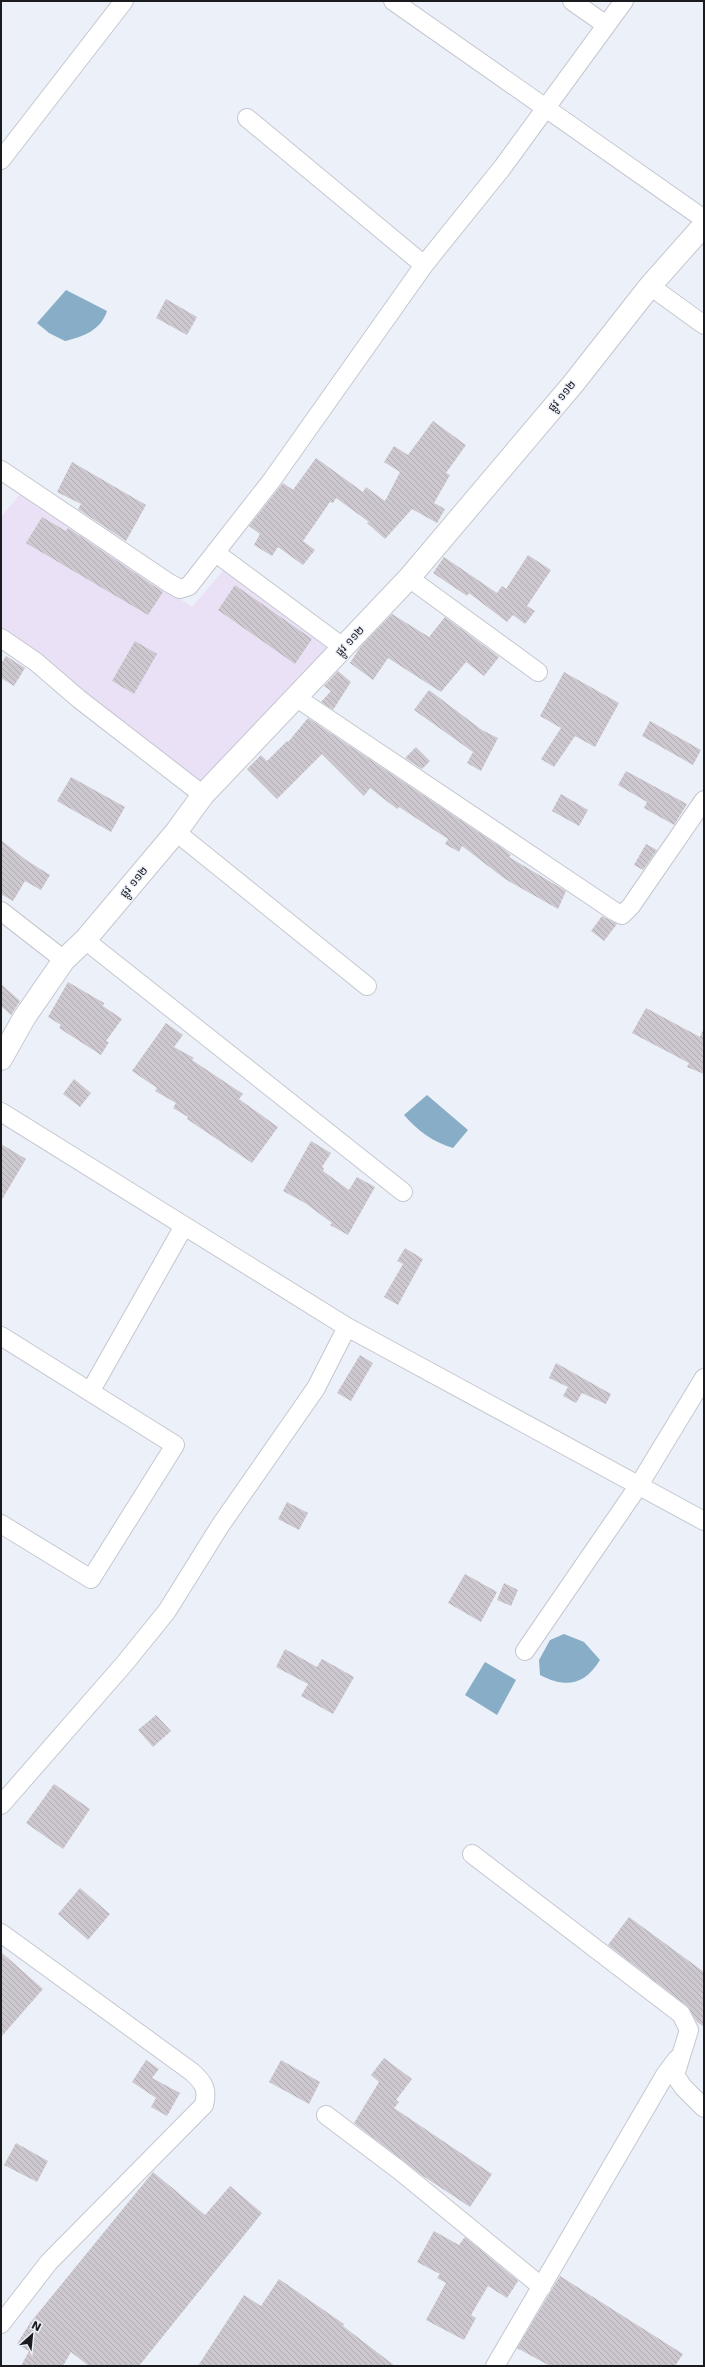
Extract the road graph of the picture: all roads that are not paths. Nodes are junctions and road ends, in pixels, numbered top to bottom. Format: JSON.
{"nodes":[{"id":1,"x":124,"y":1,"type":"edge"},
{"id":2,"x":394,"y":1,"type":"edge"},
{"id":3,"x":572,"y":1,"type":"edge"},
{"id":4,"x":624,"y":1,"type":"edge"},
{"id":5,"x":606,"y":25,"type":"junction"},
{"id":6,"x":544,"y":108,"type":"junction"},
{"id":7,"x":247,"y":118,"type":"dead end"},
{"id":8,"x":1,"y":160,"type":"edge"},
{"id":9,"x":704,"y":219,"type":"edge"},
{"id":10,"x":704,"y":225,"type":"edge"},
{"id":11,"x":424,"y":265,"type":"junction"},
{"id":12,"x":650,"y":286,"type":"junction"},
{"id":13,"x":704,"y":325,"type":"edge"},
{"id":14,"x":1,"y":470,"type":"edge"},
{"id":15,"x":216,"y":553,"type":"junction"},
{"id":16,"x":410,"y":578,"type":"junction"},
{"id":17,"x":1,"y":638,"type":"edge"},
{"id":18,"x":344,"y":648,"type":"junction"},
{"id":19,"x":538,"y":672,"type":"dead end"},
{"id":20,"x":297,"y":698,"type":"junction"},
{"id":21,"x":203,"y":795,"type":"junction"},
{"id":22,"x":704,"y":800,"type":"edge"},
{"id":23,"x":176,"y":832,"type":"junction"},
{"id":24,"x":1,"y":911,"type":"edge"},
{"id":25,"x":85,"y":940,"type":"junction"},
{"id":26,"x":64,"y":960,"type":"junction"},
{"id":27,"x":367,"y":986,"type":"dead end"},
{"id":28,"x":1,"y":1059,"type":"edge"},
{"id":29,"x":1,"y":1112,"type":"edge"},
{"id":30,"x":403,"y":1192,"type":"dead end"},
{"id":31,"x":184,"y":1226,"type":"junction"},
{"id":32,"x":347,"y":1328,"type":"junction"},
{"id":33,"x":1,"y":1336,"type":"edge"},
{"id":34,"x":704,"y":1378,"type":"edge"},
{"id":35,"x":90,"y":1392,"type":"junction"},
{"id":36,"x":639,"y":1485,"type":"junction"},
{"id":37,"x":704,"y":1520,"type":"edge"},
{"id":38,"x":1,"y":1524,"type":"edge"},
{"id":39,"x":525,"y":1651,"type":"dead end"},
{"id":40,"x":1,"y":1805,"type":"edge"},
{"id":41,"x":472,"y":1854,"type":"dead end"},
{"id":42,"x":1,"y":1933,"type":"edge"},
{"id":43,"x":680,"y":2055,"type":"junction"},
{"id":44,"x":704,"y":2108,"type":"edge"},
{"id":45,"x":326,"y":2115,"type":"dead end"},
{"id":46,"x":542,"y":2287,"type":"junction"},
{"id":47,"x":1,"y":2324,"type":"edge"},
{"id":48,"x":496,"y":2366,"type":"edge"}],
"edges":[{"from":1,"to":8,"type":"street"},
{"from":2,"to":6,"type":"street"},
{"from":3,"to":5,"type":"street"},
{"from":4,"to":5,"type":"street"},
{"from":5,"to":6,"type":"street"},
{"from":6,"to":9,"type":"street"},
{"from":6,"to":11,"type":"street"},
{"from":7,"to":11,"type":"street"},
{"from":10,"to":12,"type":"street","name":"ផ្លូវ ១១២"},
{"from":11,"to":15,"type":"street"},
{"from":12,"to":13,"type":"street"},
{"from":12,"to":16,"type":"street","name":"ផ្លូវ ១១២"},
{"from":14,"to":15,"type":"street"},
{"from":15,"to":18,"type":"street"},
{"from":16,"to":18,"type":"street","name":"ផ្លូវ ១១២"},
{"from":16,"to":19,"type":"street"},
{"from":17,"to":21,"type":"street"},
{"from":18,"to":20,"type":"street","name":"ផ្លូវ ១១២"},
{"from":20,"to":21,"type":"street","name":"ផ្លូវ ១១២"},
{"from":20,"to":22,"type":"street"},
{"from":21,"to":23,"type":"street","name":"ផ្លូវ ១១២"},
{"from":23,"to":25,"type":"street","name":"ផ្លូវ ១១២"},
{"from":23,"to":27,"type":"street"},
{"from":24,"to":26,"type":"street"},
{"from":25,"to":26,"type":"street","name":"ផ្លូវ ១១២"},
{"from":25,"to":30,"type":"street"},
{"from":26,"to":28,"type":"street","name":"ផ្លូវ ១១២"},
{"from":29,"to":31,"type":"street"},
{"from":31,"to":32,"type":"street"},
{"from":31,"to":35,"type":"street"},
{"from":32,"to":36,"type":"street"},
{"from":32,"to":40,"type":"street"},
{"from":33,"to":35,"type":"street"},
{"from":34,"to":36,"type":"street"},
{"from":35,"to":38,"type":"street"},
{"from":36,"to":37,"type":"street"},
{"from":36,"to":39,"type":"street"},
{"from":41,"to":43,"type":"street"},
{"from":42,"to":47,"type":"street"},
{"from":43,"to":44,"type":"street"},
{"from":43,"to":46,"type":"street"},
{"from":45,"to":46,"type":"street"},
{"from":46,"to":48,"type":"street"}]}
